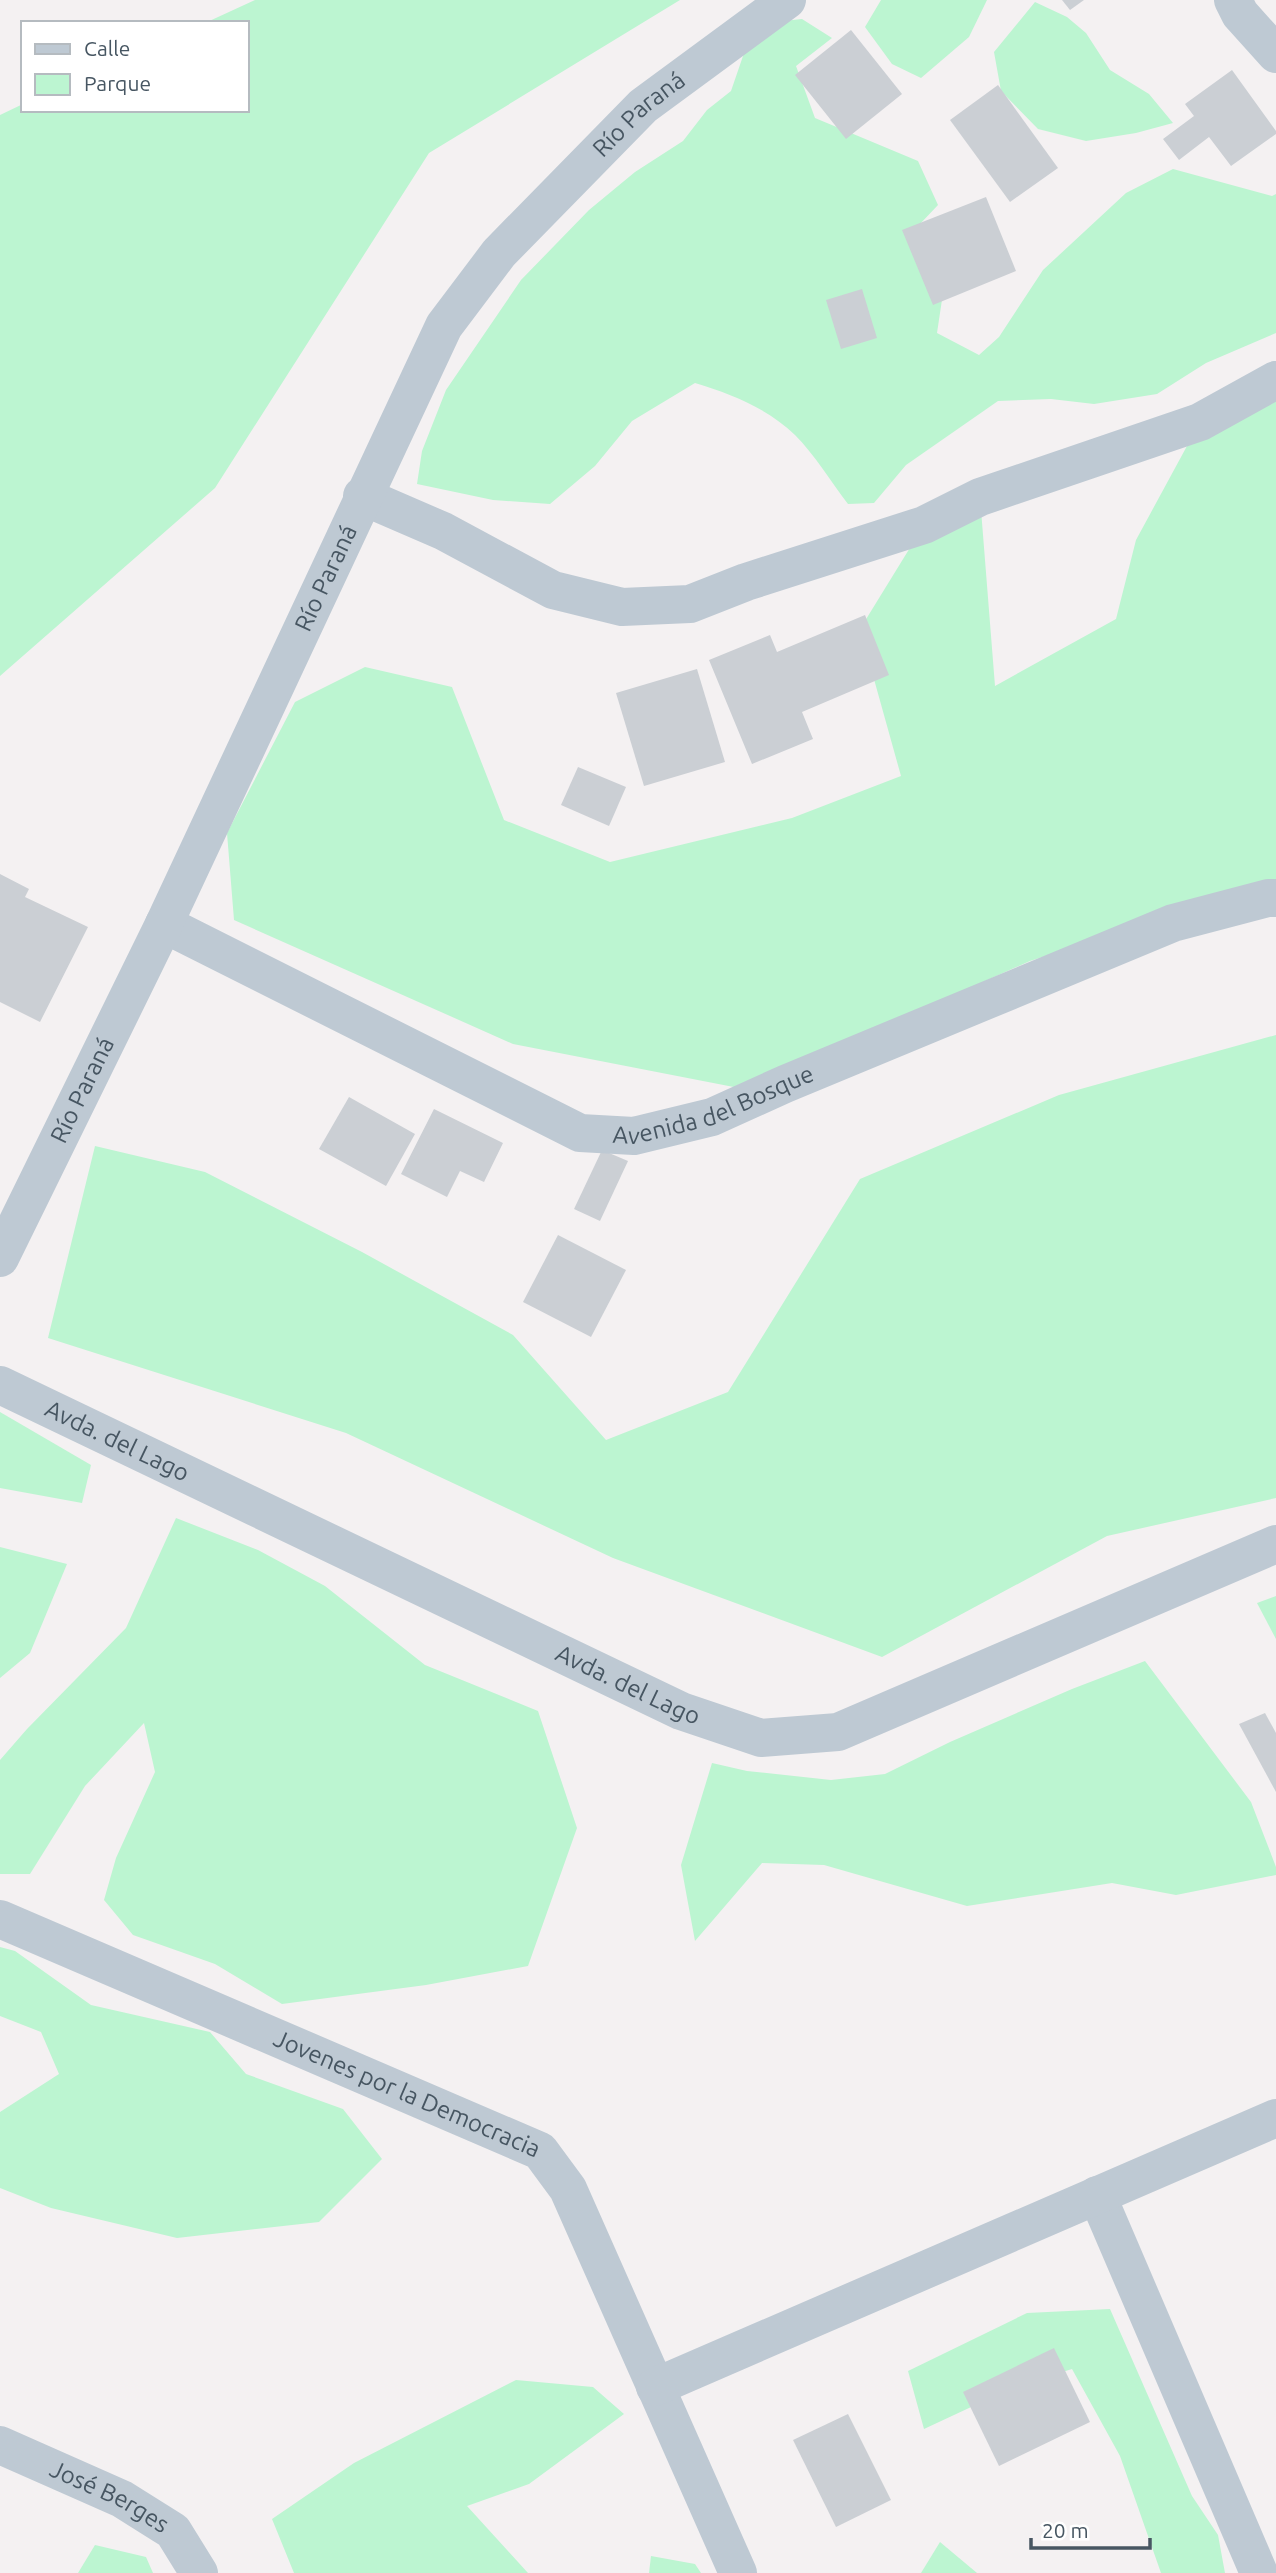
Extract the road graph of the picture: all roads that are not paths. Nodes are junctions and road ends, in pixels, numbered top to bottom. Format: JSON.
{"nodes":[{"id":1,"x":787,"y":0,"type":"edge"},
{"id":2,"x":1233,"y":0,"type":"edge"},
{"id":3,"x":1276,"y":54,"type":"edge"},
{"id":4,"x":1276,"y":380,"type":"edge"},
{"id":5,"x":362,"y":496,"type":"junction"},
{"id":6,"x":1276,"y":898,"type":"edge"},
{"id":7,"x":164,"y":924,"type":"junction"},
{"id":8,"x":0,"y":1258,"type":"edge"},
{"id":9,"x":0,"y":1385,"type":"edge"},
{"id":10,"x":1276,"y":1544,"type":"edge"},
{"id":11,"x":0,"y":1919,"type":"edge"},
{"id":12,"x":1276,"y":2118,"type":"edge"},
{"id":13,"x":1097,"y":2195,"type":"junction"},
{"id":14,"x":655,"y":2387,"type":"junction"},
{"id":15,"x":0,"y":2445,"type":"edge"},
{"id":16,"x":199,"y":2573,"type":"edge"},
{"id":17,"x":738,"y":2573,"type":"edge"},
{"id":18,"x":1259,"y":2573,"type":"edge"}],
"edges":[{"from":1,"to":5,"type":"street","name":"Río Paraná"},
{"from":2,"to":3,"type":"street"},
{"from":4,"to":5,"type":"street"},
{"from":5,"to":7,"type":"street","name":"Río Paraná"},
{"from":6,"to":7,"type":"street","name":"Avenida del Bosque"},
{"from":7,"to":8,"type":"street","name":"Río Paraná"},
{"from":9,"to":10,"type":"street","name":"Avda. del Lago"},
{"from":11,"to":14,"type":"street","name":"Jovenes por la Democracia"},
{"from":12,"to":13,"type":"street"},
{"from":13,"to":14,"type":"street"},
{"from":13,"to":18,"type":"street"},
{"from":14,"to":17,"type":"street","name":"Jovenes por la Democracia"},
{"from":15,"to":16,"type":"street","name":"José Berges"}]}
